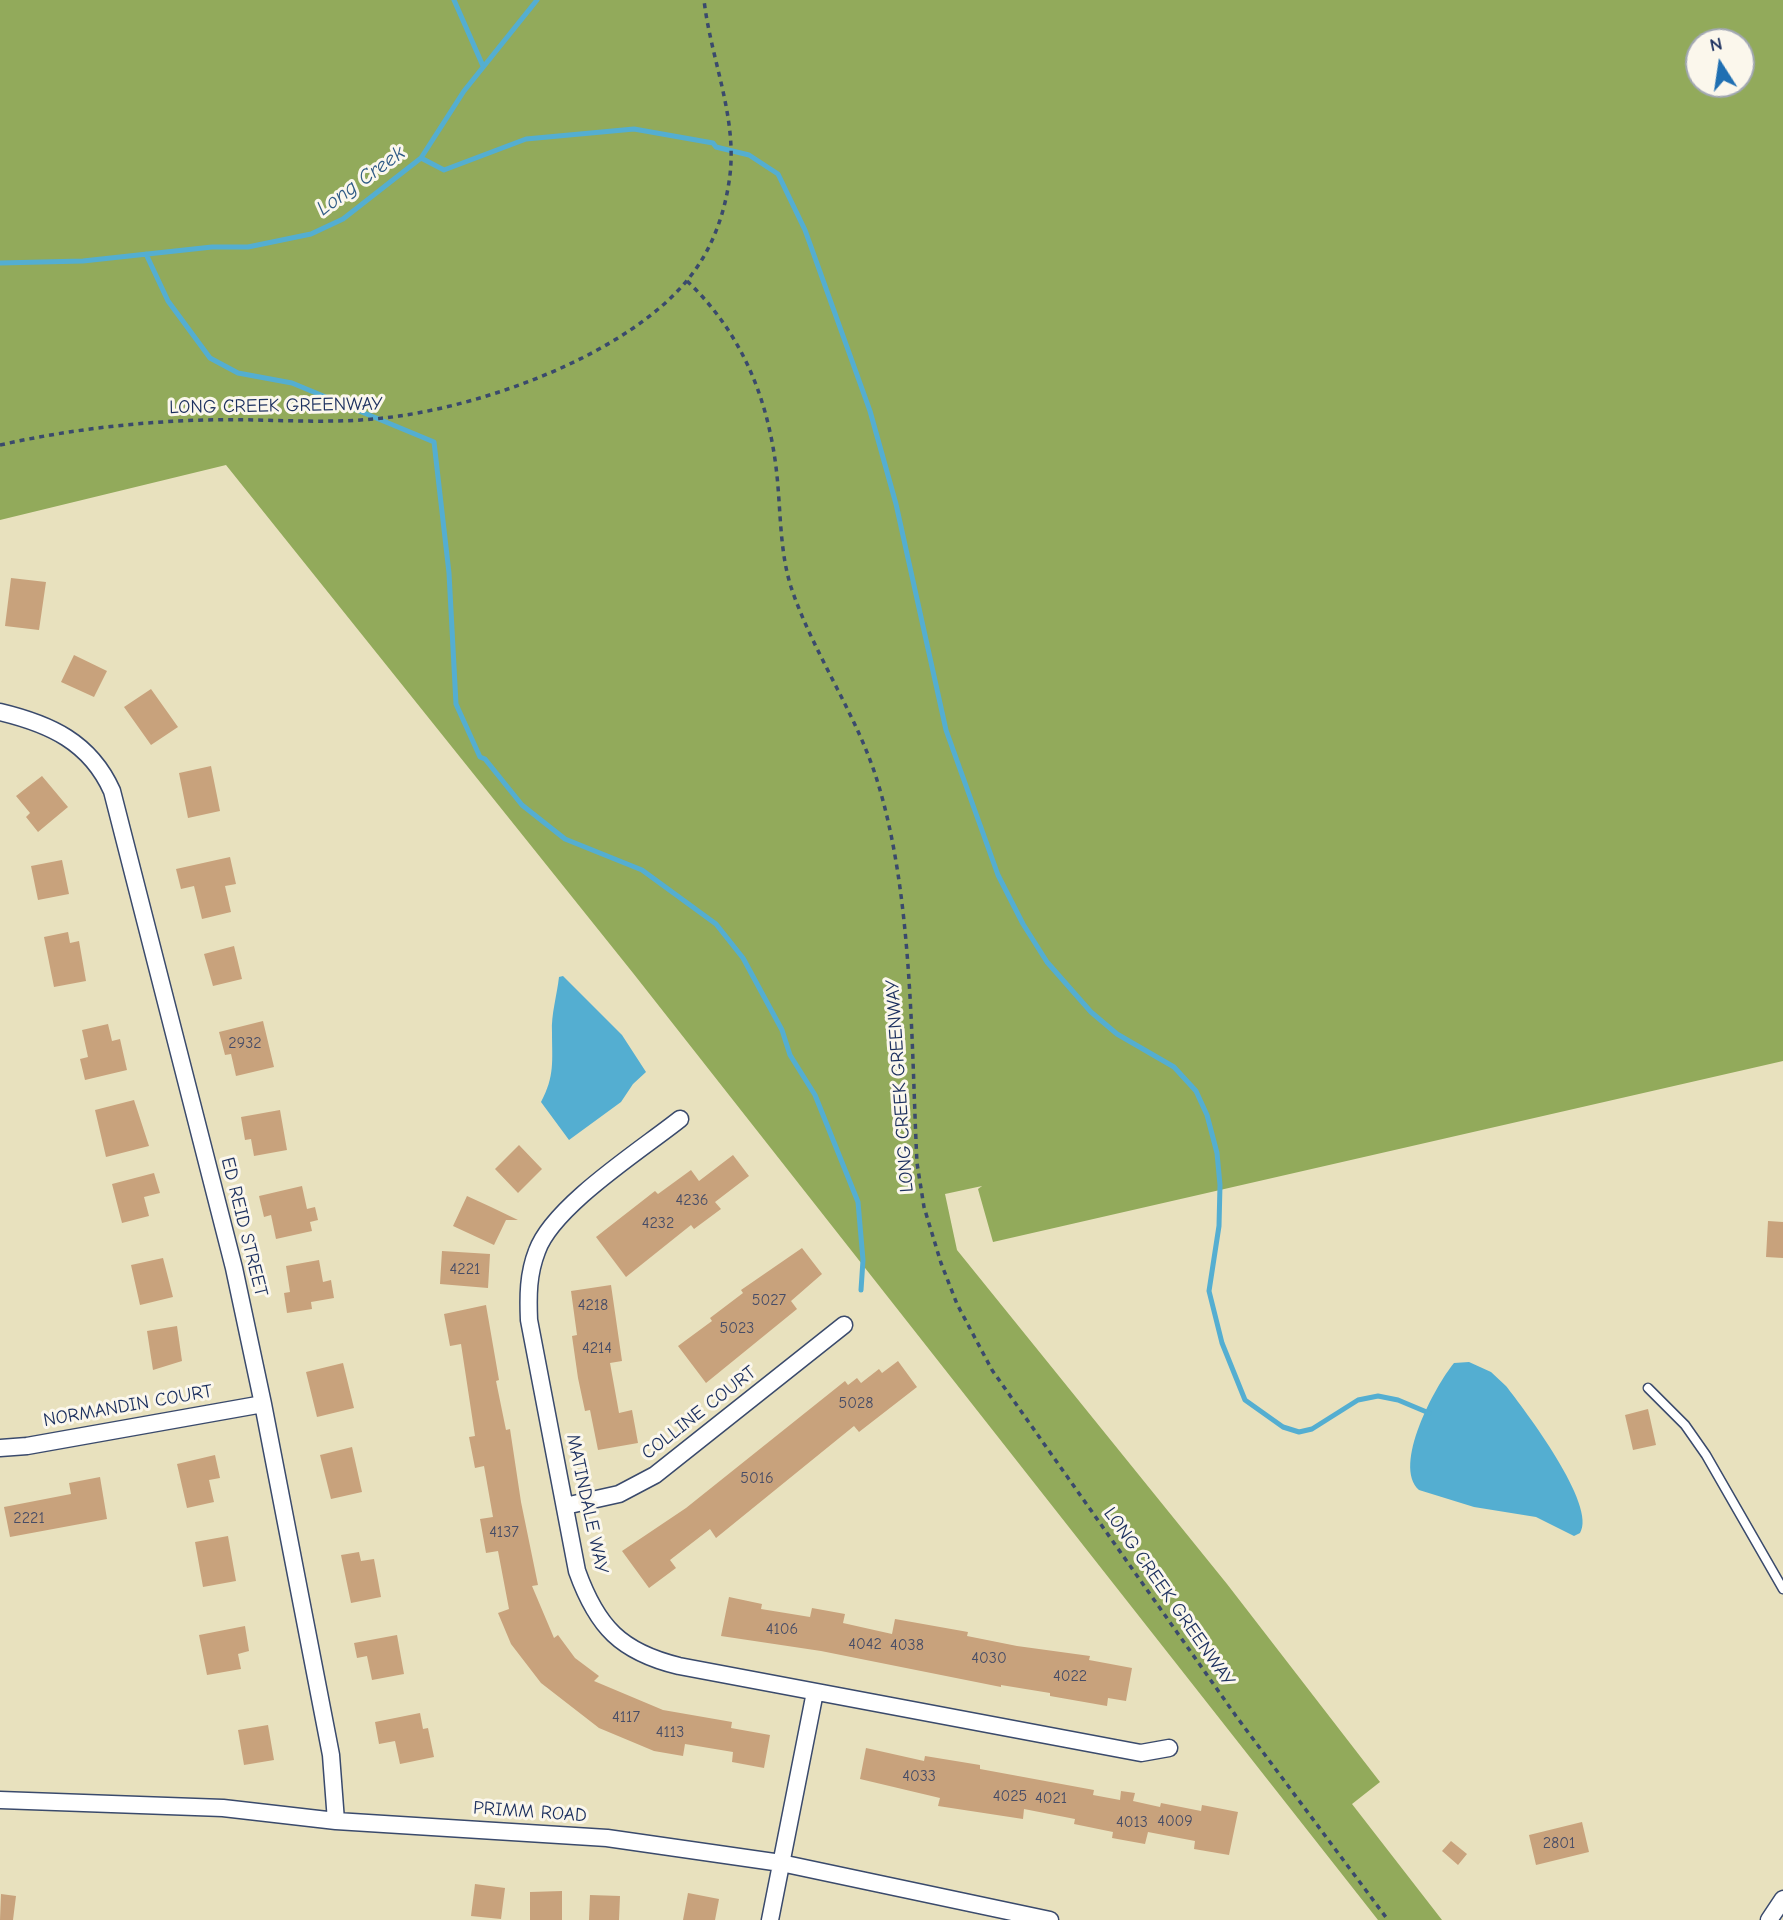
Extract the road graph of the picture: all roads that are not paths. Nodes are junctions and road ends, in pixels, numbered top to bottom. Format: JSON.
{"nodes":[{"id":1,"x":0,"y":712,"type":"edge"},
{"id":2,"x":680,"y":1119,"type":"dead end"},
{"id":3,"x":844,"y":1325,"type":"dead end"},
{"id":4,"x":1648,"y":1388,"type":"dead end"},
{"id":5,"x":263,"y":1404,"type":"junction"},
{"id":6,"x":0,"y":1448,"type":"edge"},
{"id":7,"x":565,"y":1506,"type":"junction"},
{"id":8,"x":1783,"y":1589,"type":"edge"},
{"id":9,"x":815,"y":1692,"type":"junction"},
{"id":10,"x":1170,"y":1748,"type":"dead end"},
{"id":11,"x":0,"y":1800,"type":"edge"},
{"id":12,"x":336,"y":1821,"type":"junction"},
{"id":13,"x":782,"y":1863,"type":"junction"},
{"id":14,"x":1783,"y":1899,"type":"edge"},
{"id":15,"x":770,"y":1920,"type":"edge"},
{"id":16,"x":1050,"y":1920,"type":"edge"},
{"id":17,"x":1769,"y":1920,"type":"edge"}],
"edges":[{"from":1,"to":5,"type":"street","name":"ED REID STREET"},
{"from":2,"to":7,"type":"street","name":"MATINDALE WAY"},
{"from":3,"to":7,"type":"street","name":"COLLINE COURT"},
{"from":4,"to":8,"type":"lane"},
{"from":5,"to":6,"type":"street","name":"NORMANDIN COURT"},
{"from":5,"to":12,"type":"street","name":"ED REID STREET"},
{"from":7,"to":9,"type":"street","name":"MATINDALE WAY"},
{"from":9,"to":10,"type":"street","name":"MATINDALE WAY"},
{"from":9,"to":13,"type":"street"},
{"from":11,"to":12,"type":"street","name":"PRIMM ROAD"},
{"from":12,"to":13,"type":"street","name":"PRIMM ROAD"},
{"from":13,"to":15,"type":"street"},
{"from":13,"to":16,"type":"street","name":"PRIMM ROAD"},
{"from":14,"to":17,"type":"street"}]}
